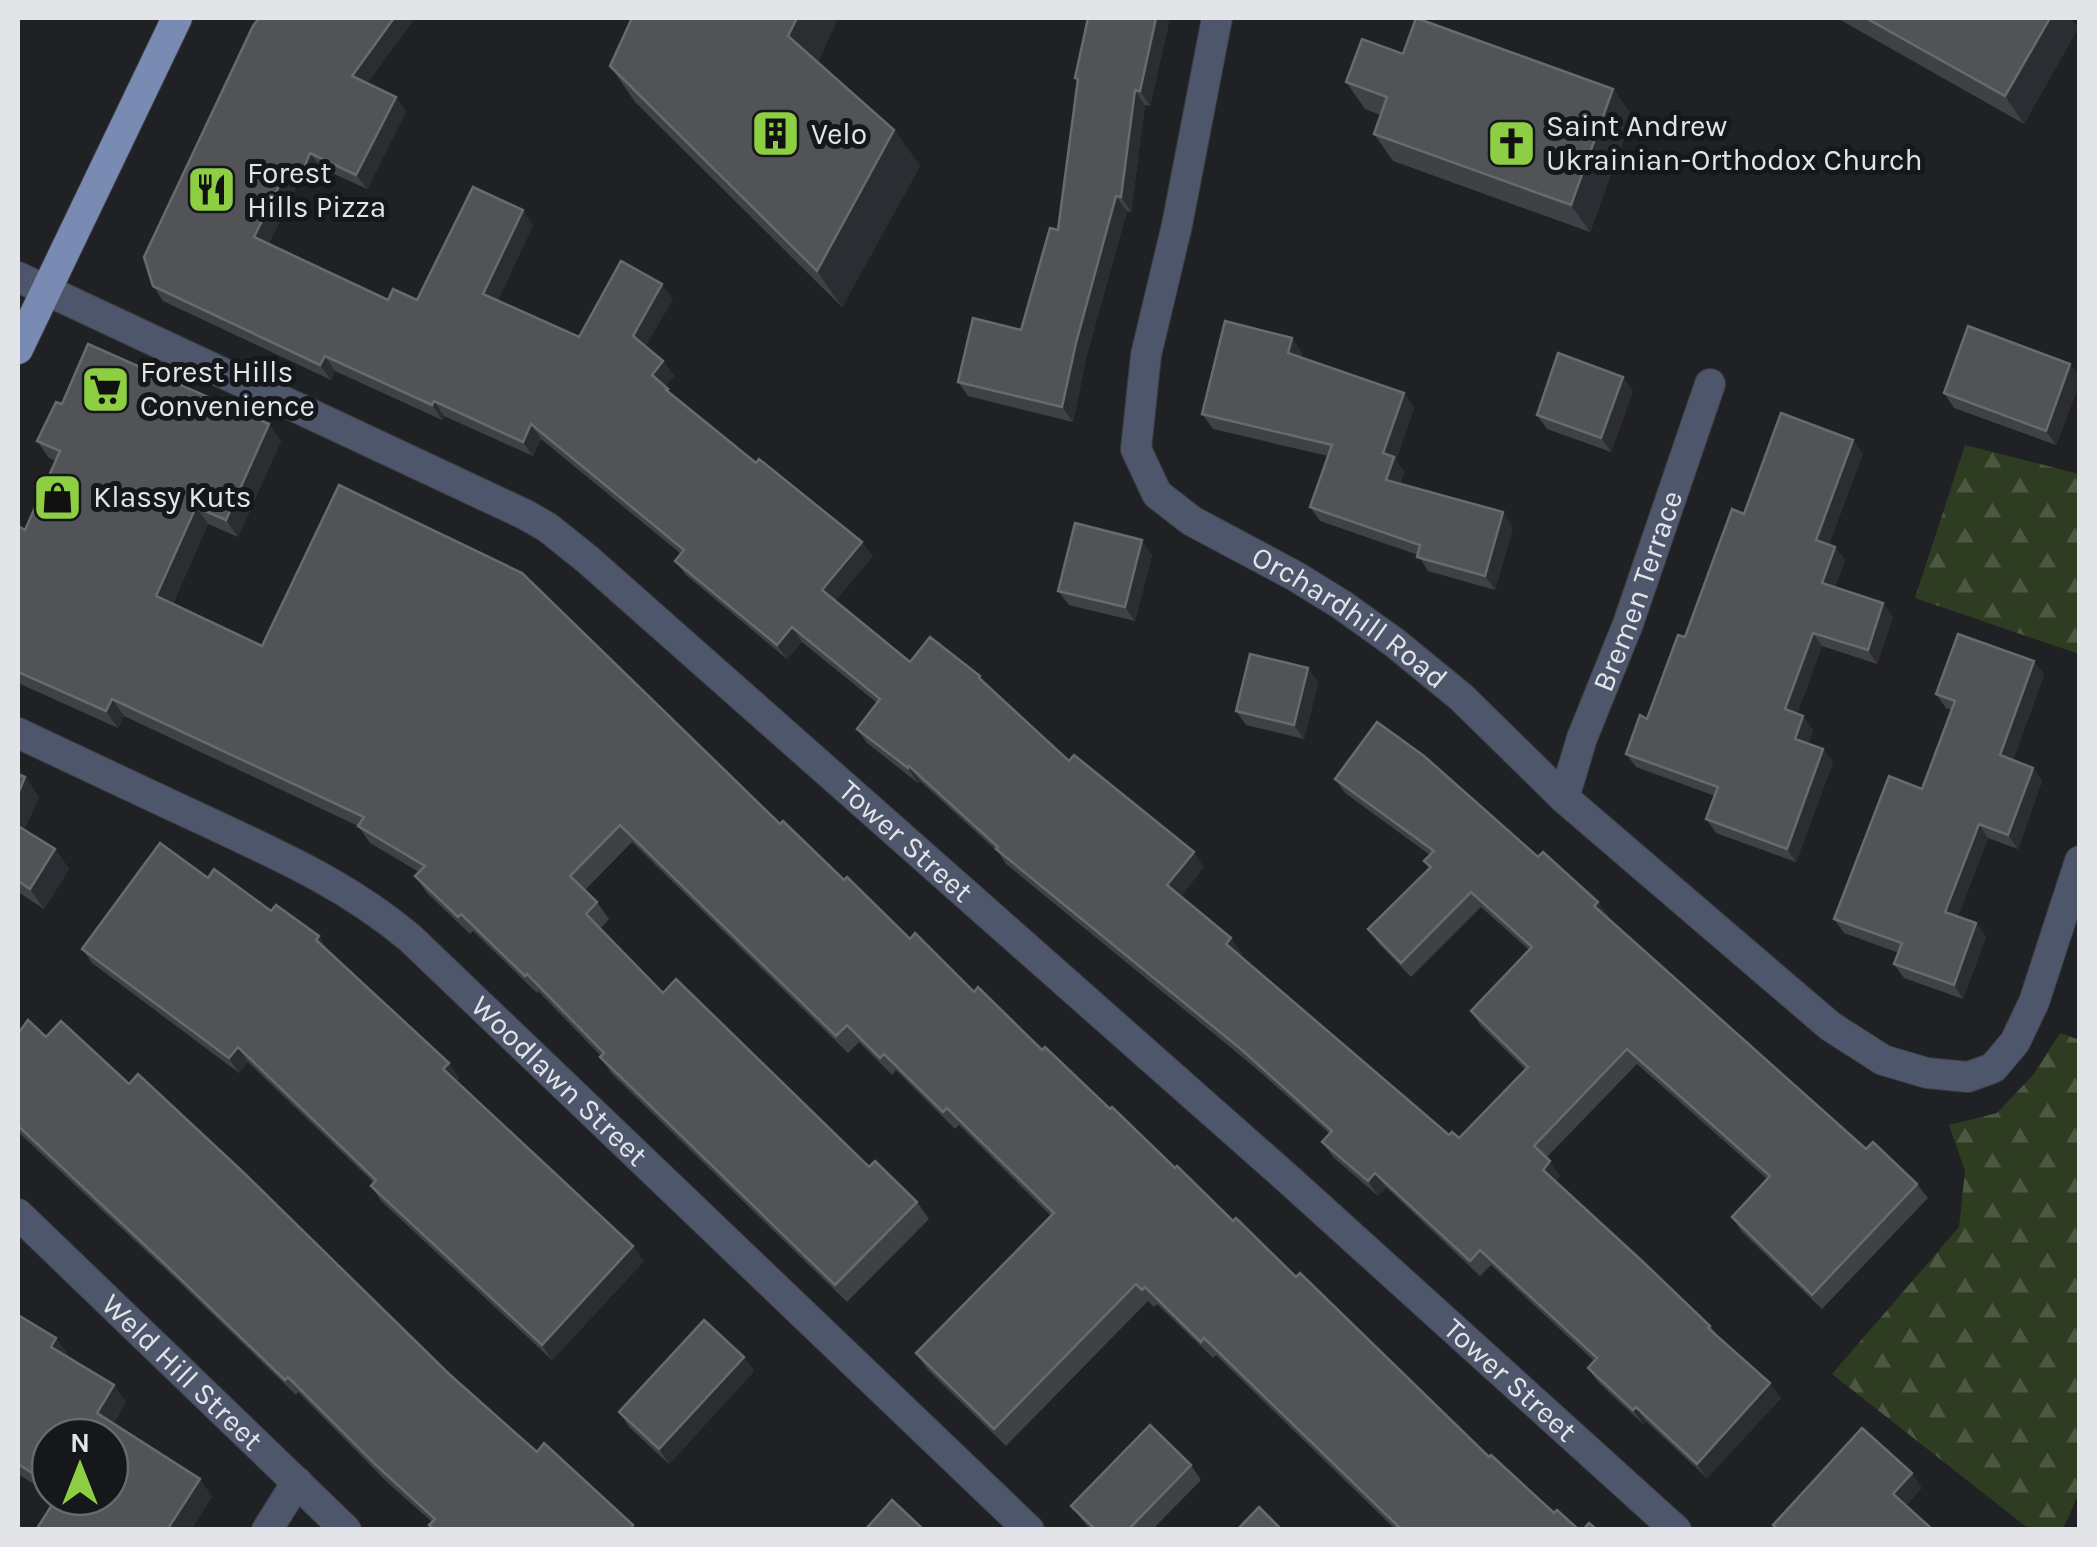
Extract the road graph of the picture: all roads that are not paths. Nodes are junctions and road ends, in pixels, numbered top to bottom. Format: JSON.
{"nodes":[{"id":1,"x":178,"y":18,"type":"edge"},
{"id":2,"x":1217,"y":18,"type":"edge"},
{"id":3,"x":18,"y":278,"type":"edge"},
{"id":4,"x":46,"y":292,"type":"junction"},
{"id":5,"x":18,"y":349,"type":"edge"},
{"id":6,"x":1710,"y":384,"type":"dead end"},
{"id":7,"x":18,"y":733,"type":"edge"},
{"id":8,"x":1564,"y":798,"type":"junction"},
{"id":9,"x":2080,"y":861,"type":"edge"},
{"id":10,"x":18,"y":1214,"type":"edge"},
{"id":11,"x":296,"y":1482,"type":"junction"},
{"id":12,"x":267,"y":1530,"type":"edge"},
{"id":13,"x":346,"y":1530,"type":"edge"},
{"id":14,"x":1030,"y":1530,"type":"edge"},
{"id":15,"x":1676,"y":1530,"type":"edge"}],
"edges":[{"from":1,"to":4,"type":"main road"},
{"from":2,"to":8,"type":"street","name":"Orchardhill Road"},
{"from":3,"to":4,"type":"street","name":"Tower Street"},
{"from":4,"to":5,"type":"main road"},
{"from":4,"to":15,"type":"street","name":"Tower Street"},
{"from":6,"to":8,"type":"street","name":"Bremen Terrace"},
{"from":7,"to":14,"type":"street","name":"Woodlawn Street"},
{"from":8,"to":9,"type":"street","name":"Orchardhill Road"},
{"from":10,"to":11,"type":"street","name":"Weld Hill Street"},
{"from":11,"to":12,"type":"street"},
{"from":11,"to":13,"type":"street","name":"Weld Hill Street"}]}
